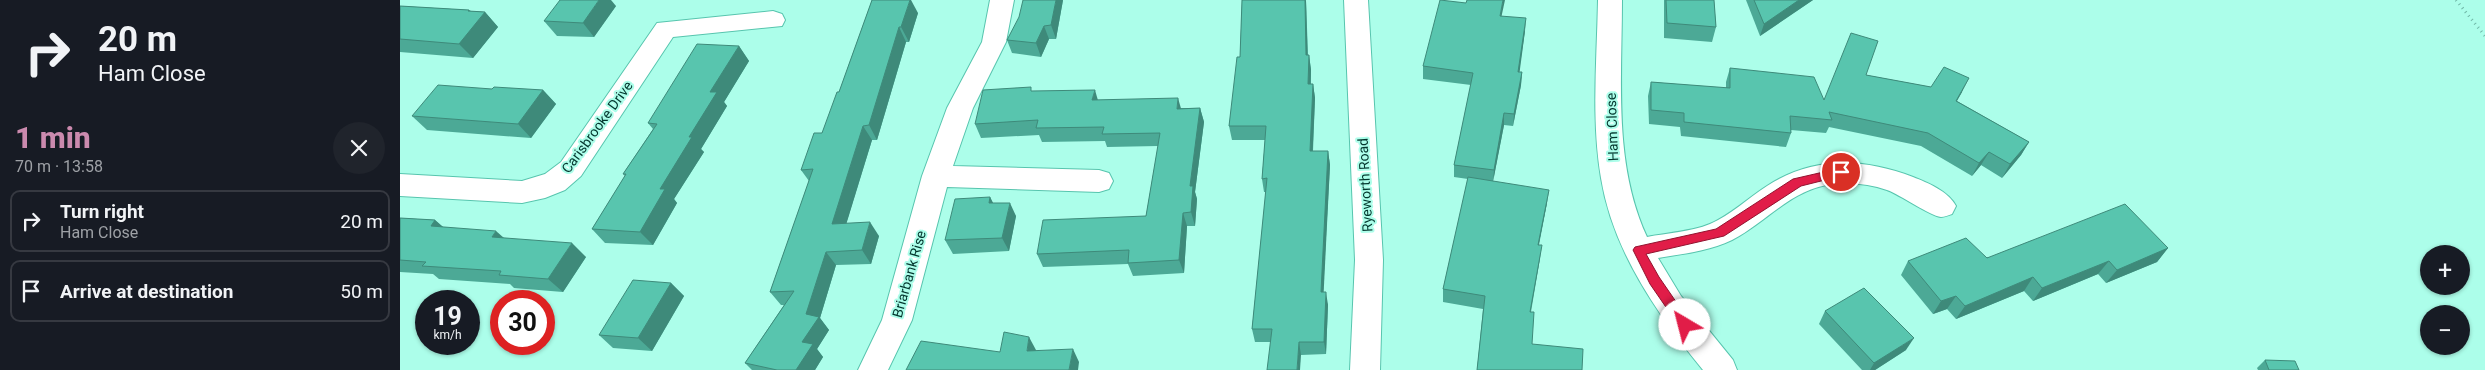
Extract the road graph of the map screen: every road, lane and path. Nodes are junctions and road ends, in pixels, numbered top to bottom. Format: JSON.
{"nodes":[{"id":1,"x":1002,"y":0,"type":"edge"},
{"id":2,"x":1356,"y":0,"type":"edge"},
{"id":3,"x":1610,"y":0,"type":"edge"},
{"id":4,"x":2456,"y":0,"type":"edge"},
{"id":5,"x":773,"y":20,"type":"dead end"},
{"id":6,"x":2485,"y":36,"type":"edge"},
{"id":7,"x":936,"y":176,"type":"junction"},
{"id":8,"x":1099,"y":181,"type":"dead end"},
{"id":9,"x":400,"y":185,"type":"edge"},
{"id":10,"x":1942,"y":206,"type":"dead end"},
{"id":11,"x":1639,"y":250,"type":"junction"},
{"id":12,"x":874,"y":370,"type":"edge"},
{"id":13,"x":1365,"y":370,"type":"edge"},
{"id":14,"x":1722,"y":370,"type":"edge"}],
"edges":[{"from":1,"to":7,"type":"street","name":"Briarbank Rise"},
{"from":2,"to":13,"type":"street","name":"Ryeworth Road"},
{"from":3,"to":11,"type":"street","name":"Ham Close"},
{"from":4,"to":6,"type":"path"},
{"from":5,"to":9,"type":"street","name":"Carisbrooke Drive"},
{"from":7,"to":8,"type":"street"},
{"from":7,"to":12,"type":"street","name":"Briarbank Rise"},
{"from":10,"to":11,"type":"street"},
{"from":11,"to":14,"type":"street","name":"Ham Close"}]}
